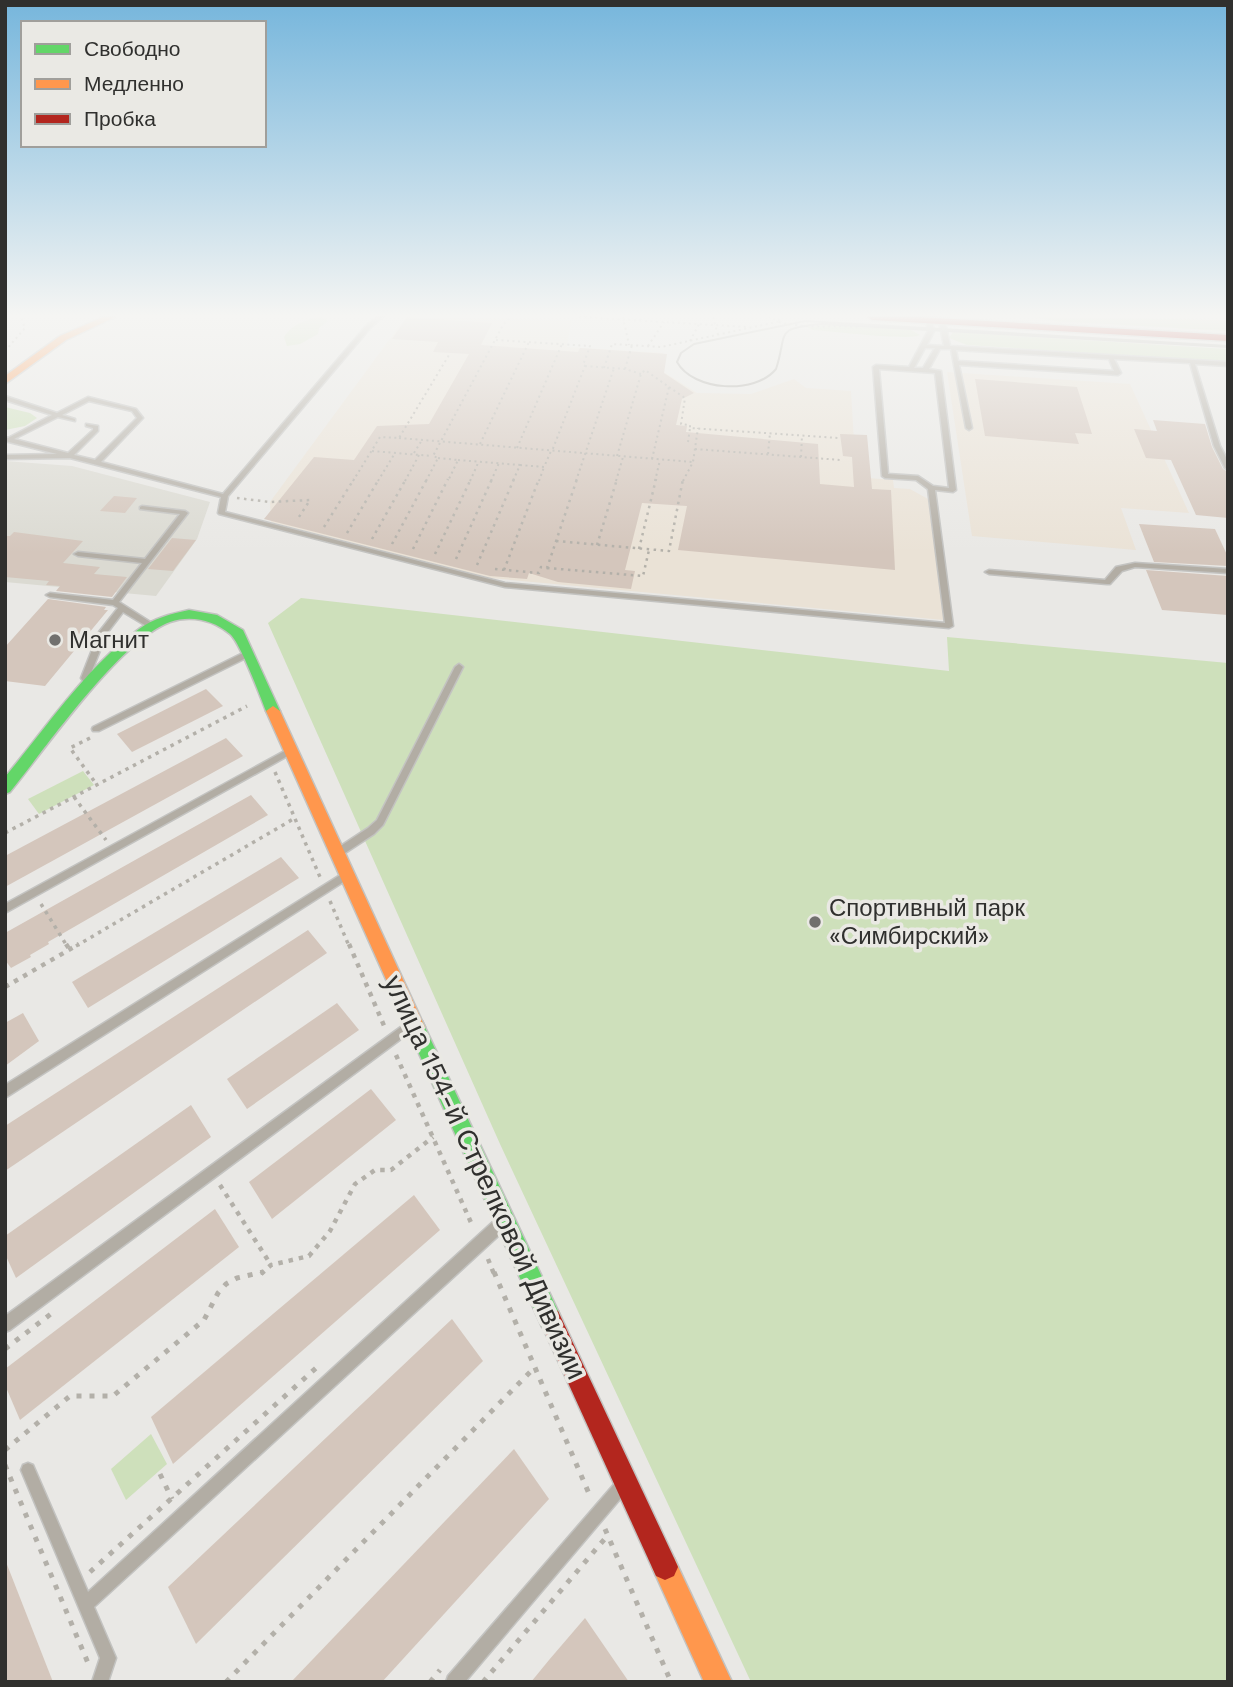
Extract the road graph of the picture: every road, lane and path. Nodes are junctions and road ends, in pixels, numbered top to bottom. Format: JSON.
{"nodes":[{"id":1,"x":310,"y":396,"type":"edge"},
{"id":2,"x":424,"y":396,"type":"edge"},
{"id":3,"x":465,"y":396,"type":"edge"},
{"id":4,"x":503,"y":396,"type":"edge"},
{"id":5,"x":540,"y":396,"type":"edge"},
{"id":6,"x":573,"y":396,"type":"edge"},
{"id":7,"x":605,"y":396,"type":"edge"},
{"id":8,"x":634,"y":396,"type":"edge"},
{"id":9,"x":667,"y":396,"type":"edge"},
{"id":10,"x":682,"y":396,"type":"edge"},
{"id":11,"x":879,"y":396,"type":"edge"},
{"id":12,"x":941,"y":396,"type":"edge"},
{"id":13,"x":963,"y":396,"type":"edge"},
{"id":14,"x":1202,"y":396,"type":"edge"},
{"id":15,"x":5,"y":398,"type":"edge"},
{"id":16,"x":57,"y":415,"type":"junction"},
{"id":17,"x":73,"y":420,"type":"dead end"},
{"id":18,"x":88,"y":425,"type":"dead end"},
{"id":19,"x":690,"y":428,"type":"junction"},
{"id":20,"x":698,"y":428,"type":"junction"},
{"id":21,"x":969,"y":428,"type":"dead end"},
{"id":22,"x":769,"y":433,"type":"junction"},
{"id":23,"x":802,"y":435,"type":"junction"},
{"id":24,"x":399,"y":438,"type":"junction"},
{"id":25,"x":839,"y":438,"type":"dead end"},
{"id":26,"x":7,"y":439,"type":"edge"},
{"id":27,"x":422,"y":440,"type":"junction"},
{"id":28,"x":440,"y":442,"type":"junction"},
{"id":29,"x":688,"y":442,"type":"dead end"},
{"id":30,"x":479,"y":445,"type":"junction"},
{"id":31,"x":517,"y":448,"type":"junction"},
{"id":32,"x":695,"y":449,"type":"junction"},
{"id":33,"x":372,"y":451,"type":"junction"},
{"id":34,"x":551,"y":451,"type":"junction"},
{"id":35,"x":395,"y":453,"type":"junction"},
{"id":36,"x":585,"y":453,"type":"junction"},
{"id":37,"x":413,"y":454,"type":"junction"},
{"id":38,"x":768,"y":454,"type":"junction"},
{"id":39,"x":419,"y":455,"type":"junction"},
{"id":40,"x":69,"y":456,"type":"junction"},
{"id":41,"x":433,"y":456,"type":"junction"},
{"id":42,"x":616,"y":456,"type":"junction"},
{"id":43,"x":5,"y":457,"type":"edge"},
{"id":44,"x":623,"y":457,"type":"junction"},
{"id":45,"x":801,"y":457,"type":"junction"},
{"id":46,"x":438,"y":458,"type":"junction"},
{"id":47,"x":652,"y":459,"type":"junction"},
{"id":48,"x":458,"y":460,"type":"junction"},
{"id":49,"x":660,"y":460,"type":"junction"},
{"id":50,"x":841,"y":460,"type":"dead end"},
{"id":51,"x":479,"y":461,"type":"junction"},
{"id":52,"x":693,"y":462,"type":"junction"},
{"id":53,"x":96,"y":463,"type":"junction"},
{"id":54,"x":499,"y":463,"type":"junction"},
{"id":55,"x":520,"y":465,"type":"junction"},
{"id":56,"x":544,"y":467,"type":"junction"},
{"id":57,"x":1228,"y":468,"type":"edge"},
{"id":58,"x":931,"y":488,"type":"junction"},
{"id":59,"x":225,"y":496,"type":"junction"},
{"id":60,"x":142,"y":508,"type":"dead end"},
{"id":61,"x":306,"y":522,"type":"dead end"},
{"id":62,"x":315,"y":525,"type":"dead end"},
{"id":63,"x":324,"y":527,"type":"junction"},
{"id":64,"x":556,"y":541,"type":"junction"},
{"id":65,"x":392,"y":544,"type":"junction"},
{"id":66,"x":597,"y":545,"type":"junction"},
{"id":67,"x":413,"y":549,"type":"junction"},
{"id":68,"x":639,"y":549,"type":"junction"},
{"id":69,"x":649,"y":550,"type":"junction"},
{"id":70,"x":78,"y":554,"type":"dead end"},
{"id":71,"x":435,"y":554,"type":"junction"},
{"id":72,"x":456,"y":559,"type":"junction"},
{"id":73,"x":147,"y":561,"type":"junction"},
{"id":74,"x":477,"y":565,"type":"junction"},
{"id":75,"x":485,"y":567,"type":"dead end"},
{"id":76,"x":547,"y":568,"type":"junction"},
{"id":77,"x":492,"y":569,"type":"dead end"},
{"id":78,"x":504,"y":570,"type":"junction"},
{"id":79,"x":1228,"y":570,"type":"edge"},
{"id":80,"x":989,"y":572,"type":"dead end"},
{"id":81,"x":50,"y":595,"type":"dead end"},
{"id":82,"x":119,"y":605,"type":"junction"},
{"id":83,"x":151,"y":625,"type":"junction"},
{"id":84,"x":247,"y":654,"type":"junction"},
{"id":85,"x":459,"y":667,"type":"dead end"},
{"id":86,"x":90,"y":684,"type":"junction"},
{"id":87,"x":242,"y":694,"type":"dead end"},
{"id":88,"x":247,"y":706,"type":"junction"},
{"id":89,"x":252,"y":718,"type":"dead end"},
{"id":90,"x":96,"y":729,"type":"dead end"},
{"id":91,"x":290,"y":751,"type":"junction"},
{"id":92,"x":270,"y":761,"type":"junction"},
{"id":93,"x":7,"y":783,"type":"edge"},
{"id":94,"x":74,"y":797,"type":"junction"},
{"id":95,"x":295,"y":818,"type":"junction"},
{"id":96,"x":5,"y":833,"type":"edge"},
{"id":97,"x":107,"y":843,"type":"dead end"},
{"id":98,"x":336,"y":854,"type":"junction"},
{"id":99,"x":346,"y":876,"type":"junction"},
{"id":100,"x":325,"y":889,"type":"junction"},
{"id":101,"x":38,"y":899,"type":"dead end"},
{"id":102,"x":5,"y":909,"type":"edge"},
{"id":103,"x":70,"y":950,"type":"junction"},
{"id":104,"x":5,"y":987,"type":"edge"},
{"id":105,"x":414,"y":1023,"type":"junction"},
{"id":106,"x":390,"y":1040,"type":"junction"},
{"id":107,"x":5,"y":1092,"type":"edge"},
{"id":108,"x":433,"y":1137,"type":"junction"},
{"id":109,"x":220,"y":1185,"type":"dead end"},
{"id":110,"x":505,"y":1220,"type":"junction"},
{"id":111,"x":473,"y":1226,"type":"junction"},
{"id":112,"x":463,"y":1235,"type":"dead end"},
{"id":113,"x":480,"y":1242,"type":"junction"},
{"id":114,"x":271,"y":1265,"type":"junction"},
{"id":115,"x":5,"y":1325,"type":"edge"},
{"id":116,"x":322,"y":1362,"type":"dead end"},
{"id":117,"x":535,"y":1367,"type":"junction"},
{"id":118,"x":5,"y":1450,"type":"edge"},
{"id":119,"x":5,"y":1465,"type":"edge"},
{"id":120,"x":28,"y":1470,"type":"dead end"},
{"id":121,"x":160,"y":1474,"type":"dead end"},
{"id":122,"x":625,"y":1482,"type":"junction"},
{"id":123,"x":172,"y":1499,"type":"junction"},
{"id":124,"x":598,"y":1514,"type":"junction"},
{"id":125,"x":608,"y":1535,"type":"junction"},
{"id":126,"x":76,"y":1584,"type":"junction"},
{"id":127,"x":85,"y":1605,"type":"junction"},
{"id":128,"x":94,"y":1678,"type":"edge"},
{"id":129,"x":226,"y":1682,"type":"edge"},
{"id":130,"x":454,"y":1682,"type":"edge"},
{"id":131,"x":483,"y":1682,"type":"edge"},
{"id":132,"x":671,"y":1682,"type":"edge"},
{"id":133,"x":718,"y":1682,"type":"edge"}],
"edges":[{"from":1,"to":59,"type":"lane"},
{"from":2,"to":24,"type":"path"},
{"from":3,"to":28,"type":"path"},
{"from":4,"to":30,"type":"path"},
{"from":5,"to":31,"type":"path"},
{"from":6,"to":34,"type":"path"},
{"from":7,"to":36,"type":"path"},
{"from":8,"to":42,"type":"path"},
{"from":9,"to":47,"type":"path"},
{"from":10,"to":19,"type":"path"},
{"from":11,"to":58,"type":"lane"},
{"from":12,"to":58,"type":"lane"},
{"from":13,"to":21,"type":"lane"},
{"from":14,"to":57,"type":"lane"},
{"from":15,"to":16,"type":"lane"},
{"from":16,"to":17,"type":"lane"},
{"from":16,"to":26,"type":"lane"},
{"from":16,"to":53,"type":"lane"},
{"from":18,"to":40,"type":"lane"},
{"from":19,"to":20,"type":"path"},
{"from":19,"to":29,"type":"path"},
{"from":20,"to":22,"type":"path"},
{"from":20,"to":32,"type":"path"},
{"from":22,"to":23,"type":"path"},
{"from":22,"to":38,"type":"path"},
{"from":23,"to":25,"type":"path"},
{"from":23,"to":45,"type":"path"},
{"from":24,"to":27,"type":"path"},
{"from":24,"to":33,"type":"path"},
{"from":26,"to":40,"type":"lane"},
{"from":27,"to":28,"type":"path"},
{"from":27,"to":37,"type":"path"},
{"from":28,"to":30,"type":"path"},
{"from":28,"to":41,"type":"path"},
{"from":30,"to":31,"type":"path"},
{"from":31,"to":34,"type":"path"},
{"from":32,"to":38,"type":"path"},
{"from":32,"to":52,"type":"path"},
{"from":33,"to":35,"type":"path"},
{"from":33,"to":63,"type":"path"},
{"from":34,"to":36,"type":"path"},
{"from":34,"to":56,"type":"path"},
{"from":35,"to":37,"type":"path"},
{"from":35,"to":63,"type":"path"},
{"from":36,"to":42,"type":"path"},
{"from":36,"to":64,"type":"path"},
{"from":37,"to":39,"type":"path"},
{"from":38,"to":45,"type":"path"},
{"from":39,"to":41,"type":"path"},
{"from":39,"to":65,"type":"path"},
{"from":40,"to":43,"type":"lane"},
{"from":40,"to":53,"type":"lane"},
{"from":41,"to":46,"type":"path"},
{"from":42,"to":44,"type":"path"},
{"from":44,"to":47,"type":"path"},
{"from":44,"to":66,"type":"path"},
{"from":45,"to":50,"type":"path"},
{"from":46,"to":48,"type":"path"},
{"from":46,"to":65,"type":"path"},
{"from":47,"to":49,"type":"path"},
{"from":48,"to":51,"type":"path"},
{"from":48,"to":67,"type":"path"},
{"from":49,"to":52,"type":"path"},
{"from":49,"to":68,"type":"path"},
{"from":51,"to":54,"type":"path"},
{"from":51,"to":71,"type":"path"},
{"from":52,"to":69,"type":"path"},
{"from":53,"to":59,"type":"lane"},
{"from":54,"to":55,"type":"path"},
{"from":54,"to":72,"type":"path"},
{"from":55,"to":56,"type":"path"},
{"from":55,"to":74,"type":"path"},
{"from":56,"to":78,"type":"path"},
{"from":58,"to":59,"type":"lane"},
{"from":59,"to":61,"type":"path"},
{"from":60,"to":73,"type":"lane"},
{"from":62,"to":63,"type":"path"},
{"from":64,"to":66,"type":"path"},
{"from":64,"to":76,"type":"path"},
{"from":65,"to":67,"type":"path"},
{"from":66,"to":68,"type":"path"},
{"from":67,"to":71,"type":"path"},
{"from":68,"to":69,"type":"path"},
{"from":69,"to":76,"type":"path"},
{"from":70,"to":73,"type":"lane"},
{"from":71,"to":72,"type":"path"},
{"from":72,"to":74,"type":"path"},
{"from":73,"to":82,"type":"lane"},
{"from":74,"to":75,"type":"path"},
{"from":76,"to":78,"type":"path"},
{"from":77,"to":78,"type":"path"},
{"from":79,"to":80,"type":"lane"},
{"from":81,"to":82,"type":"lane"},
{"from":82,"to":83,"type":"lane"},
{"from":82,"to":86,"type":"lane"},
{"from":83,"to":84,"type":"main road","name":"улица 154-й Стрелковой Дивизии"},
{"from":83,"to":86,"type":"main road"},
{"from":84,"to":90,"type":"lane"},
{"from":84,"to":91,"type":"main road","name":"улица 154-й Стрелковой Дивизии"},
{"from":85,"to":98,"type":"lane"},
{"from":86,"to":93,"type":"main road"},
{"from":87,"to":88,"type":"path"},
{"from":88,"to":89,"type":"path"},
{"from":88,"to":94,"type":"path"},
{"from":91,"to":92,"type":"lane"},
{"from":91,"to":98,"type":"main road","name":"улица 154-й Стрелковой Дивизии"},
{"from":92,"to":95,"type":"path"},
{"from":92,"to":102,"type":"lane"},
{"from":94,"to":96,"type":"path"},
{"from":94,"to":97,"type":"path"},
{"from":95,"to":100,"type":"path"},
{"from":95,"to":103,"type":"path"},
{"from":98,"to":99,"type":"main road","name":"улица 154-й Стрелковой Дивизии"},
{"from":99,"to":100,"type":"lane"},
{"from":99,"to":105,"type":"main road","name":"улица 154-й Стрелковой Дивизии"},
{"from":100,"to":106,"type":"path"},
{"from":100,"to":107,"type":"lane"},
{"from":101,"to":103,"type":"path"},
{"from":103,"to":104,"type":"path"},
{"from":105,"to":106,"type":"lane"},
{"from":105,"to":110,"type":"main road","name":"улица 154-й Стрелковой Дивизии"},
{"from":106,"to":108,"type":"path"},
{"from":106,"to":115,"type":"lane"},
{"from":108,"to":111,"type":"path"},
{"from":108,"to":114,"type":"path"},
{"from":109,"to":114,"type":"path"},
{"from":110,"to":113,"type":"lane"},
{"from":110,"to":122,"type":"main road","name":"улица 154-й Стрелковой Дивизии"},
{"from":111,"to":112,"type":"path"},
{"from":111,"to":113,"type":"path"},
{"from":113,"to":117,"type":"path"},
{"from":113,"to":127,"type":"lane"},
{"from":114,"to":118,"type":"path"},
{"from":116,"to":123,"type":"path"},
{"from":117,"to":124,"type":"path"},
{"from":117,"to":129,"type":"path"},
{"from":119,"to":128,"type":"path"},
{"from":120,"to":126,"type":"lane"},
{"from":121,"to":123,"type":"path"},
{"from":122,"to":124,"type":"lane"},
{"from":122,"to":133,"type":"main road","name":"улица 154-й Стрелковой Дивизии"},
{"from":123,"to":126,"type":"path"},
{"from":124,"to":125,"type":"path"},
{"from":124,"to":130,"type":"lane"},
{"from":125,"to":131,"type":"path"},
{"from":125,"to":132,"type":"path"},
{"from":126,"to":127,"type":"lane"},
{"from":127,"to":128,"type":"lane"}]}
